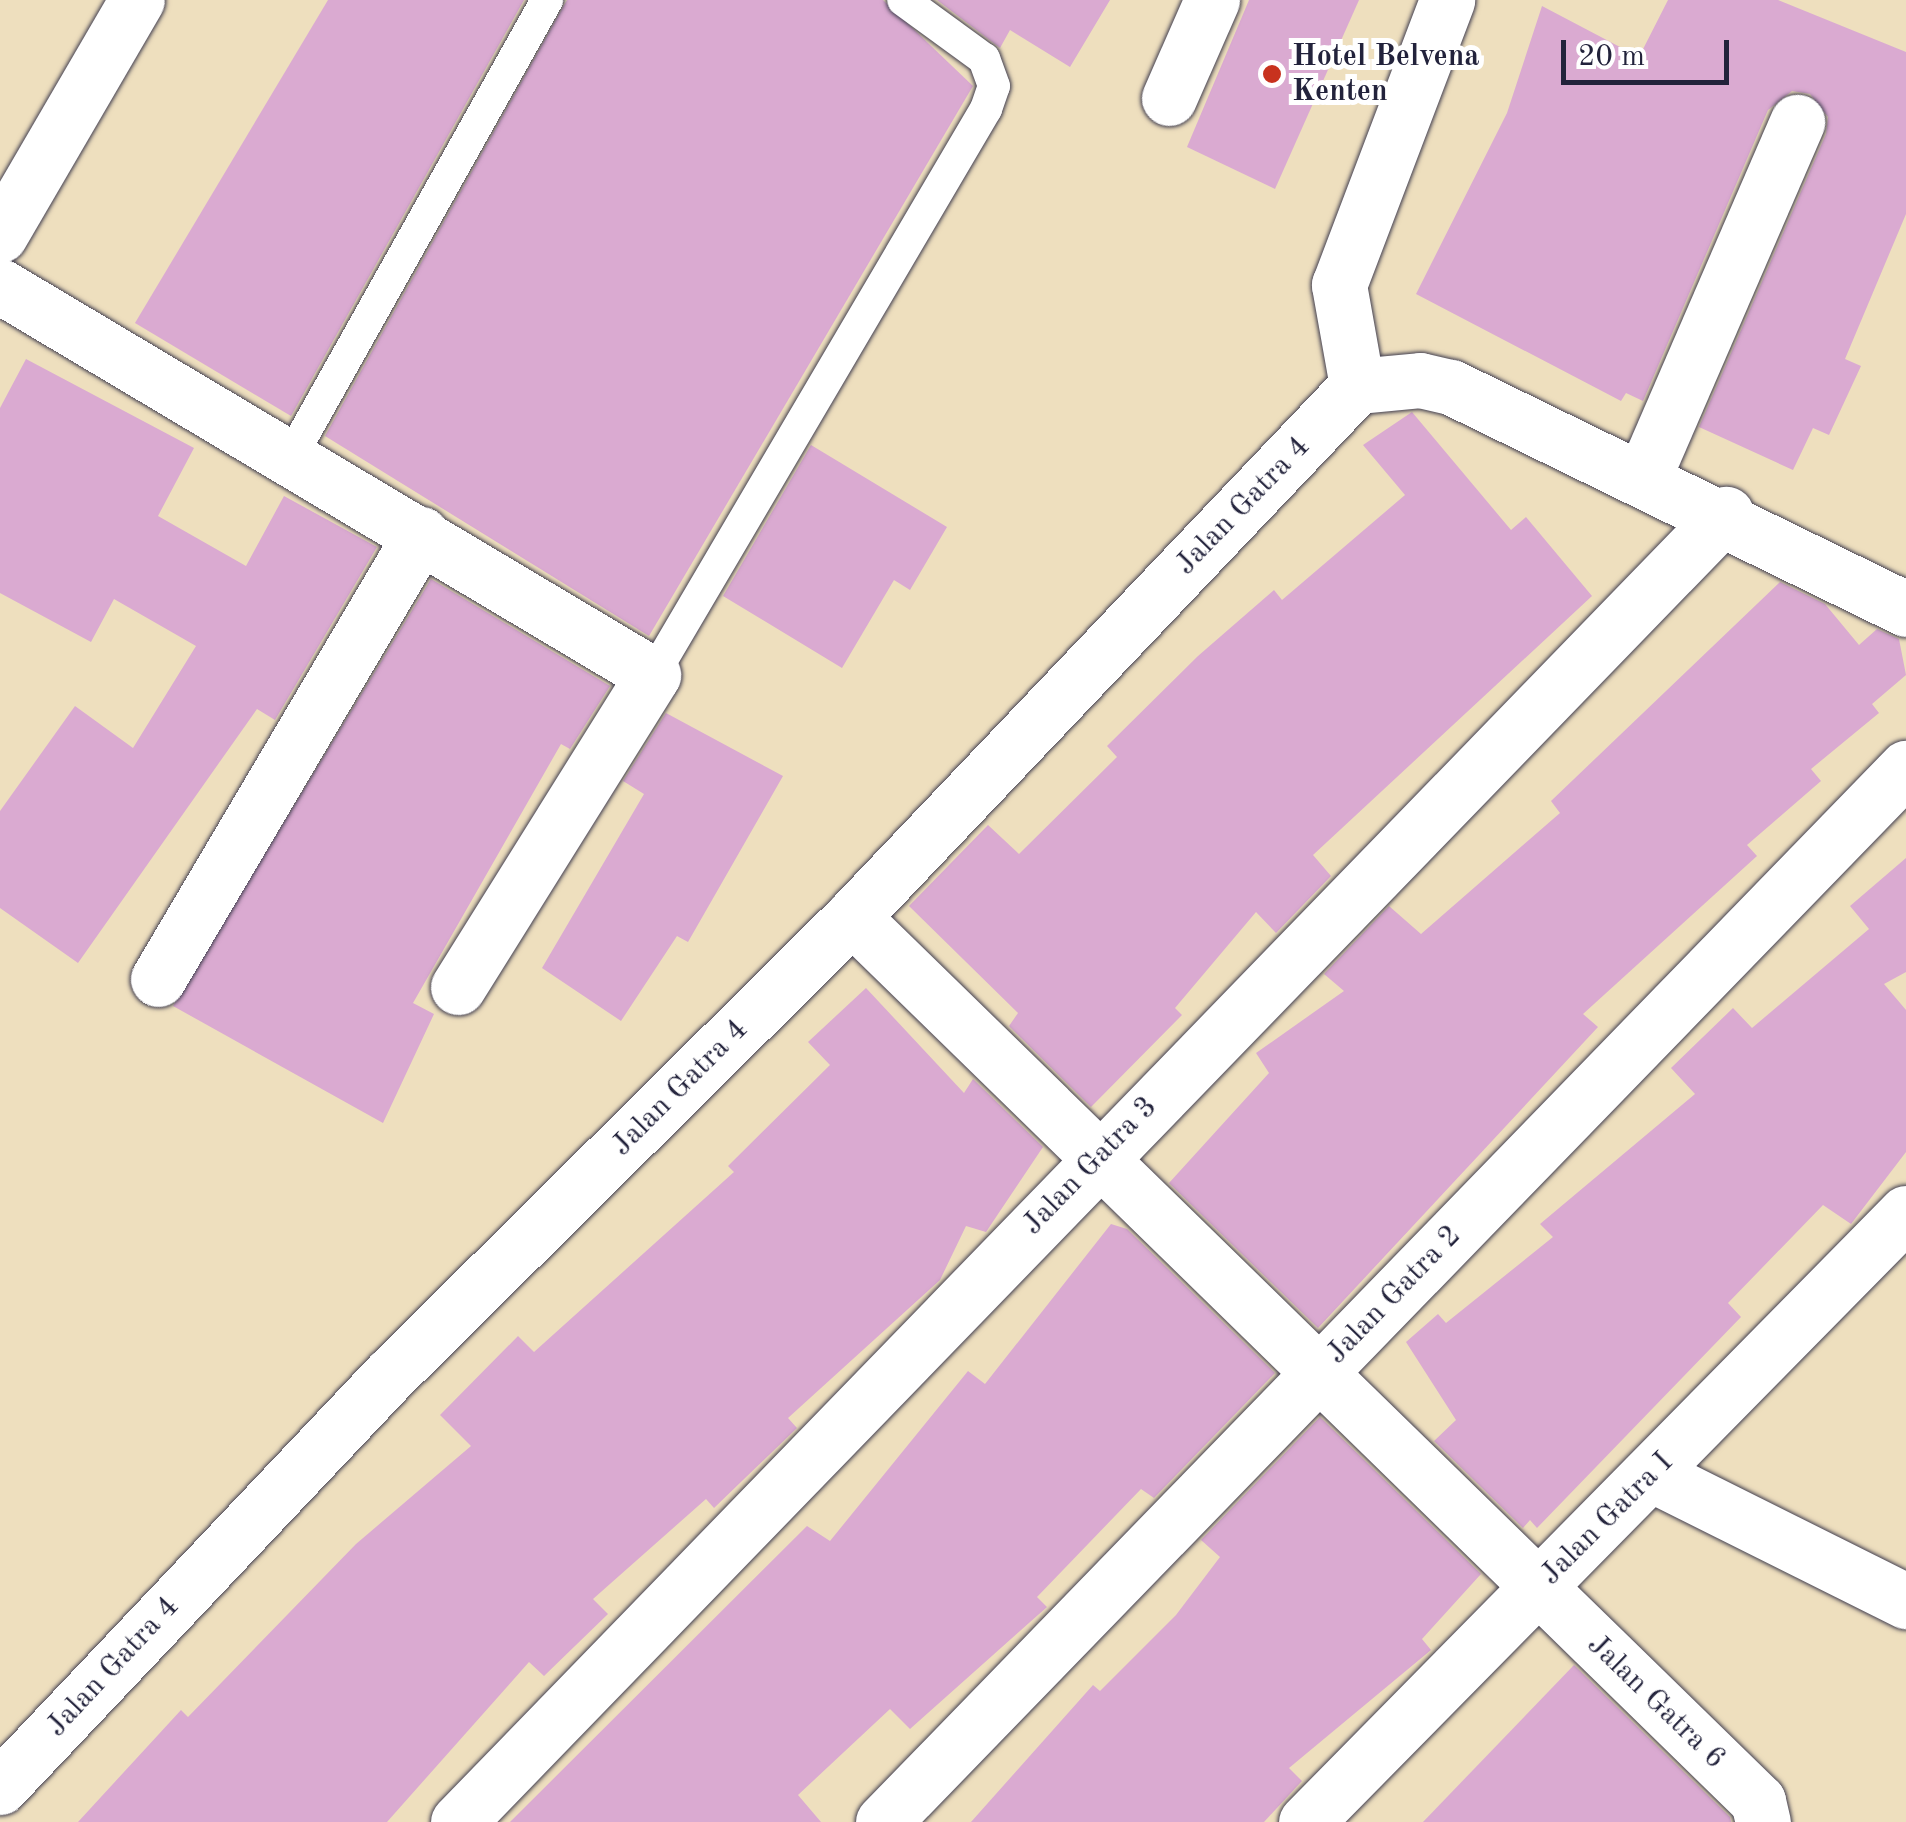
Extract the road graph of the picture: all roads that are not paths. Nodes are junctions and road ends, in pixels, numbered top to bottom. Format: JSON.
{"nodes":[{"id":1,"x":137,"y":0,"type":"edge"},
{"id":2,"x":547,"y":0,"type":"edge"},
{"id":3,"x":903,"y":0,"type":"edge"},
{"id":4,"x":1212,"y":0,"type":"edge"},
{"id":5,"x":1447,"y":0,"type":"edge"},
{"id":6,"x":1169,"y":98,"type":"dead end"},
{"id":7,"x":1798,"y":122,"type":"dead end"},
{"id":8,"x":0,"y":236,"type":"edge"},
{"id":9,"x":0,"y":286,"type":"edge"},
{"id":10,"x":1374,"y":384,"type":"junction"},
{"id":11,"x":292,"y":456,"type":"junction"},
{"id":12,"x":1644,"y":476,"type":"junction"},
{"id":13,"x":1726,"y":514,"type":"junction"},
{"id":14,"x":421,"y":534,"type":"junction"},
{"id":15,"x":1906,"y":609,"type":"edge"},
{"id":16,"x":654,"y":674,"type":"junction"},
{"id":17,"x":1906,"y":768,"type":"edge"},
{"id":18,"x":852,"y":917,"type":"junction"},
{"id":19,"x":158,"y":979,"type":"dead end"},
{"id":20,"x":458,"y":987,"type":"dead end"},
{"id":21,"x":1097,"y":1159,"type":"junction"},
{"id":22,"x":1904,"y":1218,"type":"edge"},
{"id":23,"x":1317,"y":1374,"type":"junction"},
{"id":24,"x":1653,"y":1475,"type":"junction"},
{"id":25,"x":1537,"y":1588,"type":"junction"},
{"id":26,"x":1906,"y":1601,"type":"edge"},
{"id":27,"x":0,"y":1787,"type":"edge"},
{"id":28,"x":458,"y":1822,"type":"edge"},
{"id":29,"x":882,"y":1822,"type":"edge"},
{"id":30,"x":1306,"y":1822,"type":"edge"},
{"id":31,"x":1763,"y":1822,"type":"edge"}],
"edges":[{"from":1,"to":8,"type":"street"},
{"from":2,"to":11,"type":"lane"},
{"from":3,"to":16,"type":"lane"},
{"from":4,"to":6,"type":"street"},
{"from":5,"to":10,"type":"street"},
{"from":7,"to":12,"type":"street"},
{"from":9,"to":11,"type":"street"},
{"from":10,"to":12,"type":"street"},
{"from":10,"to":18,"type":"street","name":"Jalan Gatra 4"},
{"from":11,"to":14,"type":"street"},
{"from":12,"to":13,"type":"street"},
{"from":13,"to":15,"type":"street"},
{"from":13,"to":21,"type":"street","name":"Jalan Gatra 3"},
{"from":14,"to":16,"type":"street"},
{"from":14,"to":19,"type":"street"},
{"from":16,"to":20,"type":"street"},
{"from":17,"to":23,"type":"street","name":"Jalan Gatra 2"},
{"from":18,"to":21,"type":"street","name":"Jalan Gatra 6"},
{"from":18,"to":27,"type":"street","name":"Jalan Gatra 4"},
{"from":21,"to":23,"type":"street","name":"Jalan Gatra 6"},
{"from":21,"to":28,"type":"street","name":"Jalan Gatra 3"},
{"from":22,"to":24,"type":"street","name":"Jalan Gatra I"},
{"from":23,"to":25,"type":"street","name":"Jalan Gatra 6"},
{"from":23,"to":29,"type":"street","name":"Jalan Gatra 2"},
{"from":24,"to":25,"type":"street","name":"Jalan Gatra I"},
{"from":24,"to":26,"type":"street"},
{"from":25,"to":30,"type":"street","name":"Jalan Gatra I"},
{"from":25,"to":31,"type":"street","name":"Jalan Gatra 6"}]}
